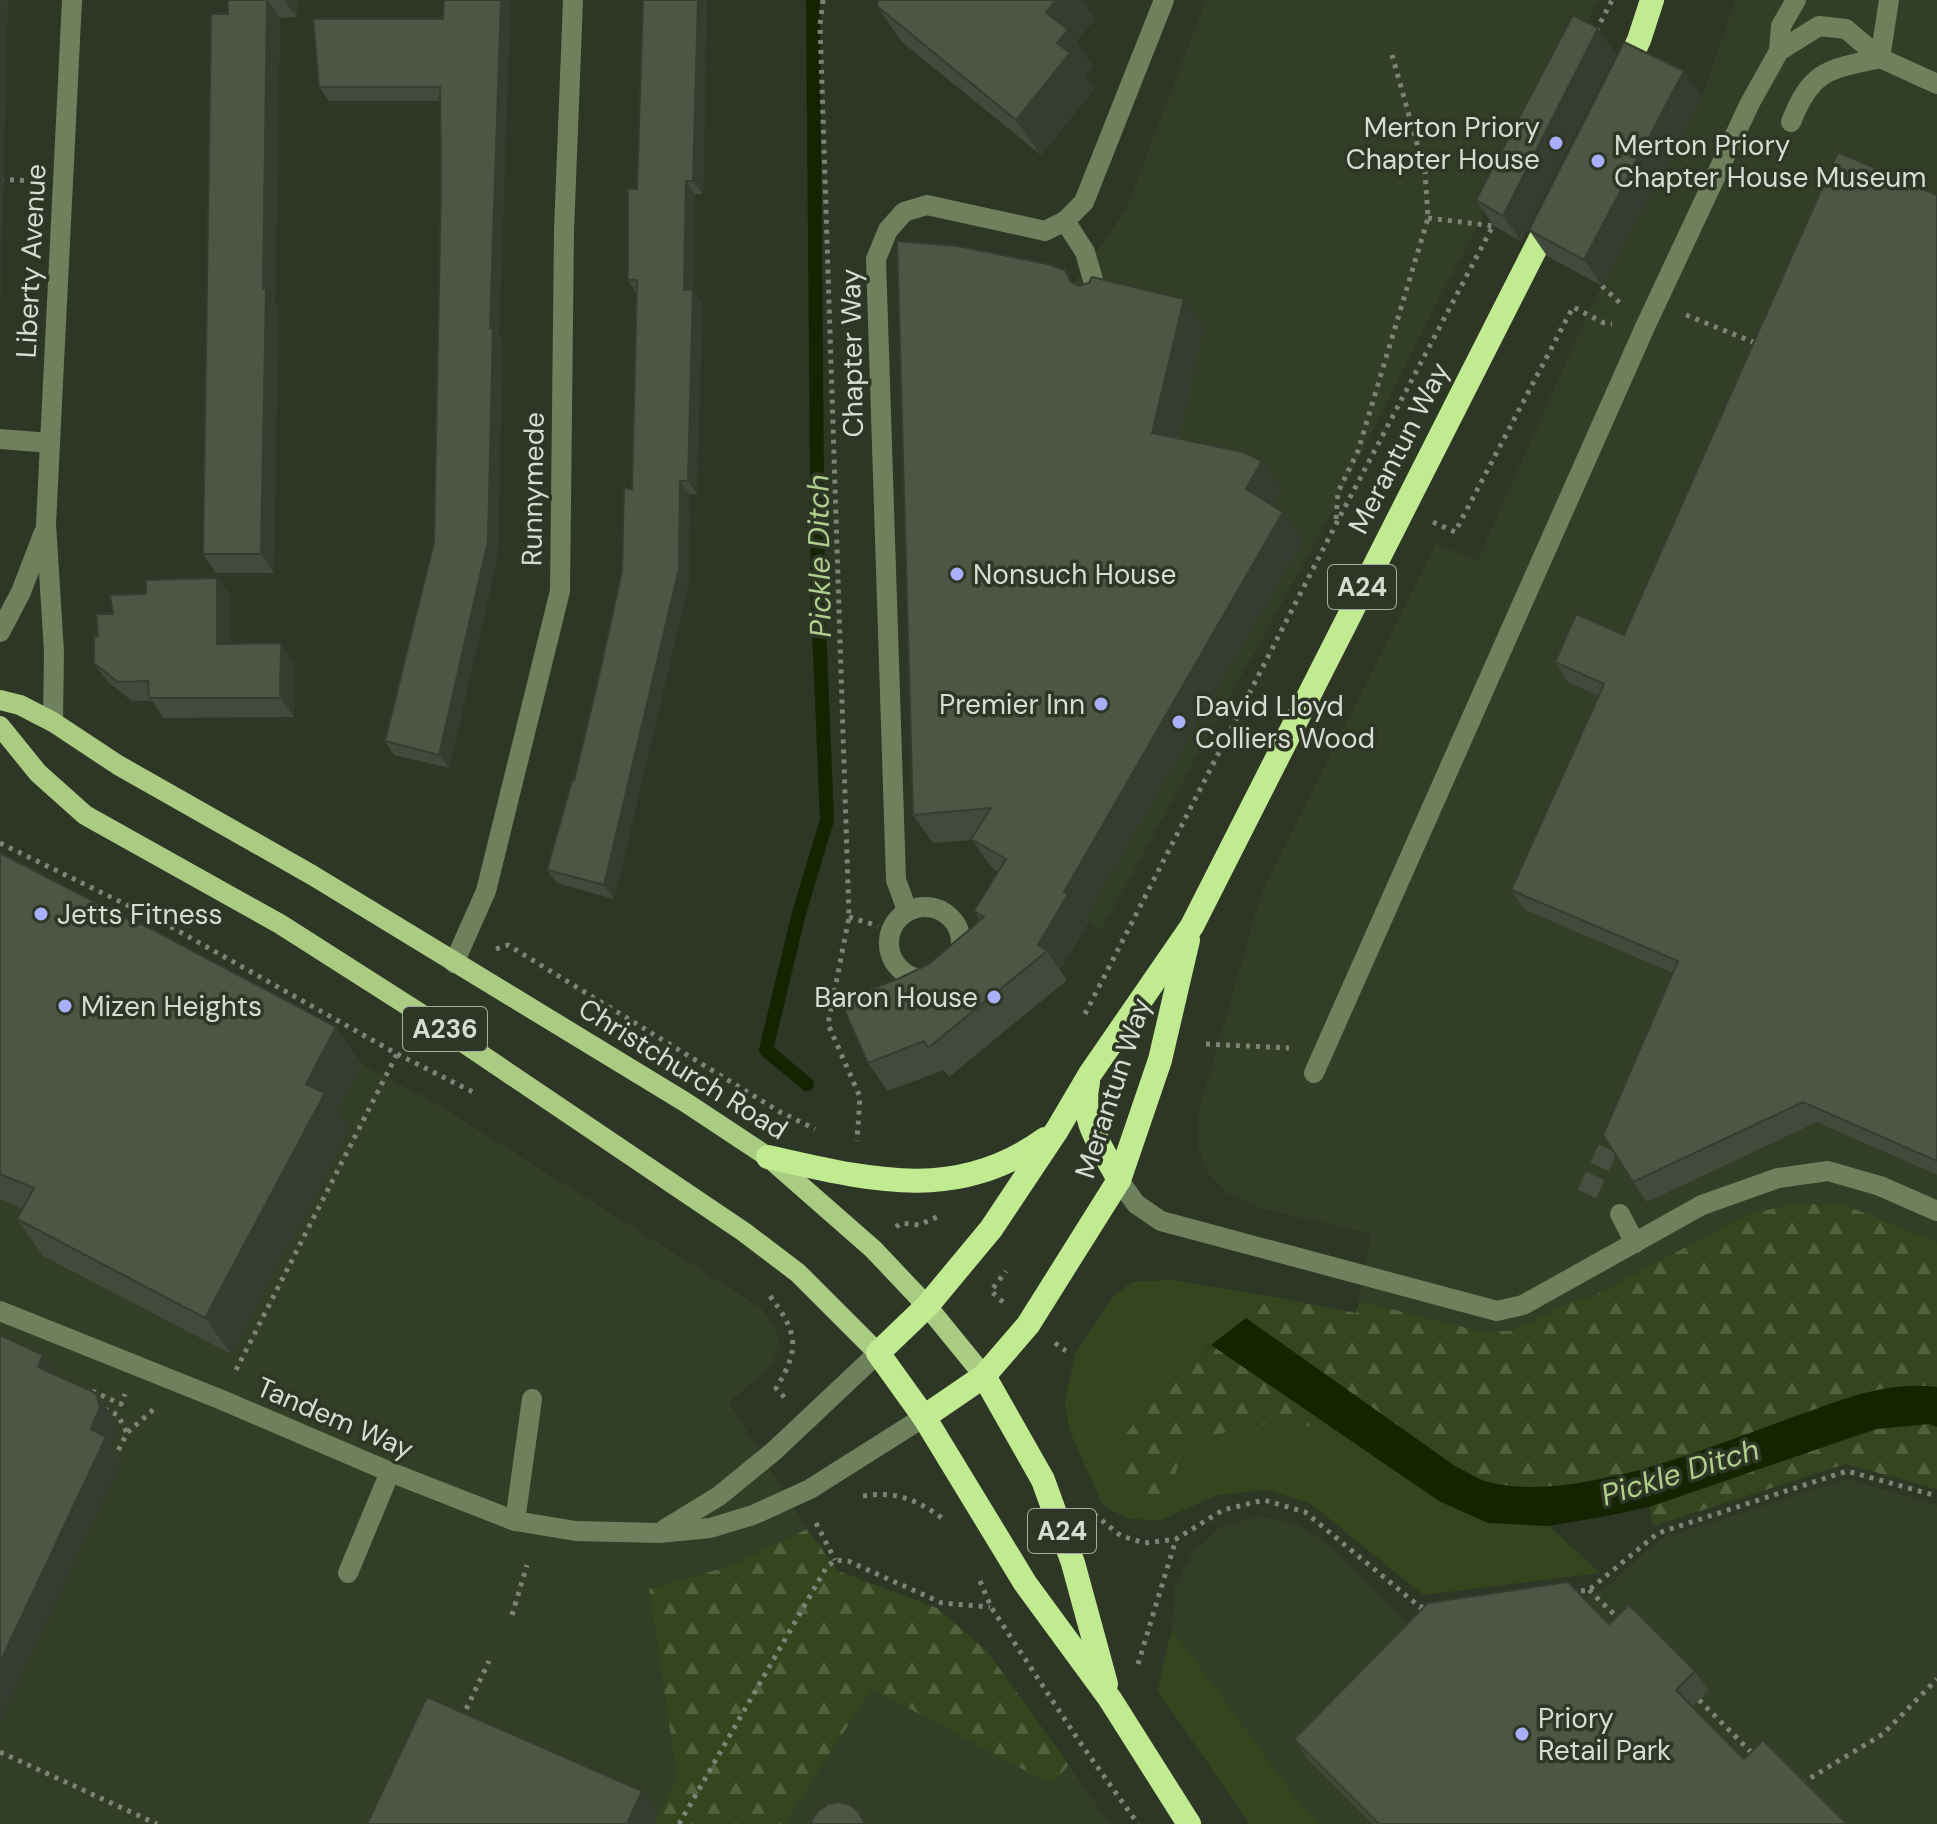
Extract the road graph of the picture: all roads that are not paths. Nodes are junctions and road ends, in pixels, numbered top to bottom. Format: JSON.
{"nodes":[{"id":1,"x":72,"y":0,"type":"edge"},
{"id":2,"x":573,"y":0,"type":"edge"},
{"id":3,"x":1164,"y":0,"type":"edge"},
{"id":4,"x":1652,"y":0,"type":"edge"},
{"id":5,"x":1667,"y":0,"type":"edge"},
{"id":6,"x":1796,"y":0,"type":"edge"},
{"id":7,"x":1889,"y":0,"type":"edge"},
{"id":8,"x":1634,"y":51,"type":"junction"},
{"id":9,"x":1779,"y":51,"type":"junction"},
{"id":10,"x":1880,"y":58,"type":"junction"},
{"id":11,"x":1937,"y":84,"type":"edge"},
{"id":12,"x":1609,"y":101,"type":"edge"},
{"id":13,"x":1791,"y":122,"type":"dead end"},
{"id":14,"x":1562,"y":195,"type":"edge"},
{"id":15,"x":1065,"y":221,"type":"junction"},
{"id":16,"x":1100,"y":302,"type":"edge"},
{"id":17,"x":0,"y":439,"type":"edge"},
{"id":18,"x":50,"y":443,"type":"junction"},
{"id":19,"x":46,"y":524,"type":"junction"},
{"id":20,"x":0,"y":632,"type":"edge"},
{"id":21,"x":0,"y":700,"type":"edge"},
{"id":22,"x":53,"y":722,"type":"junction"},
{"id":23,"x":0,"y":726,"type":"edge"},
{"id":24,"x":907,"y":910,"type":"junction"},
{"id":25,"x":1192,"y":926,"type":"junction"},
{"id":26,"x":454,"y":963,"type":"junction"},
{"id":27,"x":1314,"y":1073,"type":"dead end"},
{"id":28,"x":1090,"y":1074,"type":"junction"},
{"id":29,"x":1057,"y":1130,"type":"junction"},
{"id":30,"x":768,"y":1157,"type":"junction"},
{"id":31,"x":1119,"y":1180,"type":"junction"},
{"id":32,"x":1937,"y":1211,"type":"edge"},
{"id":33,"x":1620,"y":1214,"type":"dead end"},
{"id":34,"x":1635,"y":1243,"type":"junction"},
{"id":35,"x":927,"y":1306,"type":"junction"},
{"id":36,"x":0,"y":1311,"type":"edge"},
{"id":37,"x":878,"y":1353,"type":"junction"},
{"id":38,"x":984,"y":1376,"type":"junction"},
{"id":39,"x":532,"y":1399,"type":"dead end"},
{"id":40,"x":924,"y":1417,"type":"junction"},
{"id":41,"x":390,"y":1472,"type":"junction"},
{"id":42,"x":515,"y":1521,"type":"junction"},
{"id":43,"x":659,"y":1533,"type":"junction"},
{"id":44,"x":348,"y":1573,"type":"dead end"},
{"id":45,"x":1110,"y":1699,"type":"junction"},
{"id":46,"x":1189,"y":1824,"type":"edge"}],
"edges":[{"from":1,"to":18,"type":"street","name":"Liberty Avenue"},
{"from":2,"to":26,"type":"street","name":"Runnymede"},
{"from":3,"to":15,"type":"street"},
{"from":4,"to":8,"type":"highway"},
{"from":5,"to":8,"type":"highway"},
{"from":6,"to":9,"type":"street"},
{"from":7,"to":10,"type":"street"},
{"from":8,"to":12,"type":"highway"},
{"from":9,"to":10,"type":"street"},
{"from":9,"to":27,"type":"street"},
{"from":10,"to":11,"type":"street"},
{"from":10,"to":13,"type":"street"},
{"from":14,"to":25,"type":"highway","name":"Merantun Way","number":"A24"},
{"from":15,"to":16,"type":"street"},
{"from":15,"to":24,"type":"street","name":"Chapter Way"},
{"from":17,"to":18,"type":"street"},
{"from":18,"to":19,"type":"street","name":"Liberty Avenue"},
{"from":19,"to":20,"type":"street","name":"Liberty Avenue"},
{"from":19,"to":22,"type":"street","name":"Liberty Avenue"},
{"from":21,"to":22,"type":"main road","name":"Christchurch Road","number":"A236"},
{"from":22,"to":26,"type":"main road","name":"Christchurch Road","number":"A236"},
{"from":23,"to":37,"type":"main road","name":"Christchurch Road","number":"A236"},
{"from":24,"to":24,"type":"street"},
{"from":25,"to":28,"type":"highway","name":"Merantun Way","number":"A24"},
{"from":25,"to":31,"type":"highway","name":"Merantun Way","number":"A24"},
{"from":26,"to":30,"type":"main road","name":"Christchurch Road","number":"A236"},
{"from":28,"to":29,"type":"highway","name":"Merantun Way","number":"A24"},
{"from":28,"to":31,"type":"highway"},
{"from":29,"to":30,"type":"highway"},
{"from":29,"to":35,"type":"highway","name":"Merantun Way","number":"A24"},
{"from":30,"to":35,"type":"main road","name":"Christchurch Road","number":"A236"},
{"from":31,"to":34,"type":"street"},
{"from":31,"to":38,"type":"highway","name":"Merantun Way","number":"A24"},
{"from":32,"to":34,"type":"street"},
{"from":33,"to":34,"type":"street"},
{"from":35,"to":37,"type":"highway","number":"A24"},
{"from":35,"to":38,"type":"main road","name":"Christchurch Road","number":"A236"},
{"from":36,"to":41,"type":"street","name":"Tandem Way"},
{"from":37,"to":40,"type":"highway","name":"Christchurch Road","number":"A24"},
{"from":37,"to":43,"type":"street"},
{"from":38,"to":40,"type":"highway","name":"Merantun Way"},
{"from":38,"to":45,"type":"highway","name":"Christchurch Road","number":"A24"},
{"from":39,"to":42,"type":"street"},
{"from":40,"to":43,"type":"street","name":"Tandem Way"},
{"from":40,"to":45,"type":"highway","name":"Christchurch Road","number":"A24"},
{"from":41,"to":42,"type":"street","name":"Tandem Way"},
{"from":41,"to":44,"type":"street"},
{"from":42,"to":43,"type":"street","name":"Tandem Way"},
{"from":45,"to":46,"type":"highway","name":"Christchurch Road","number":"A24"}]}
